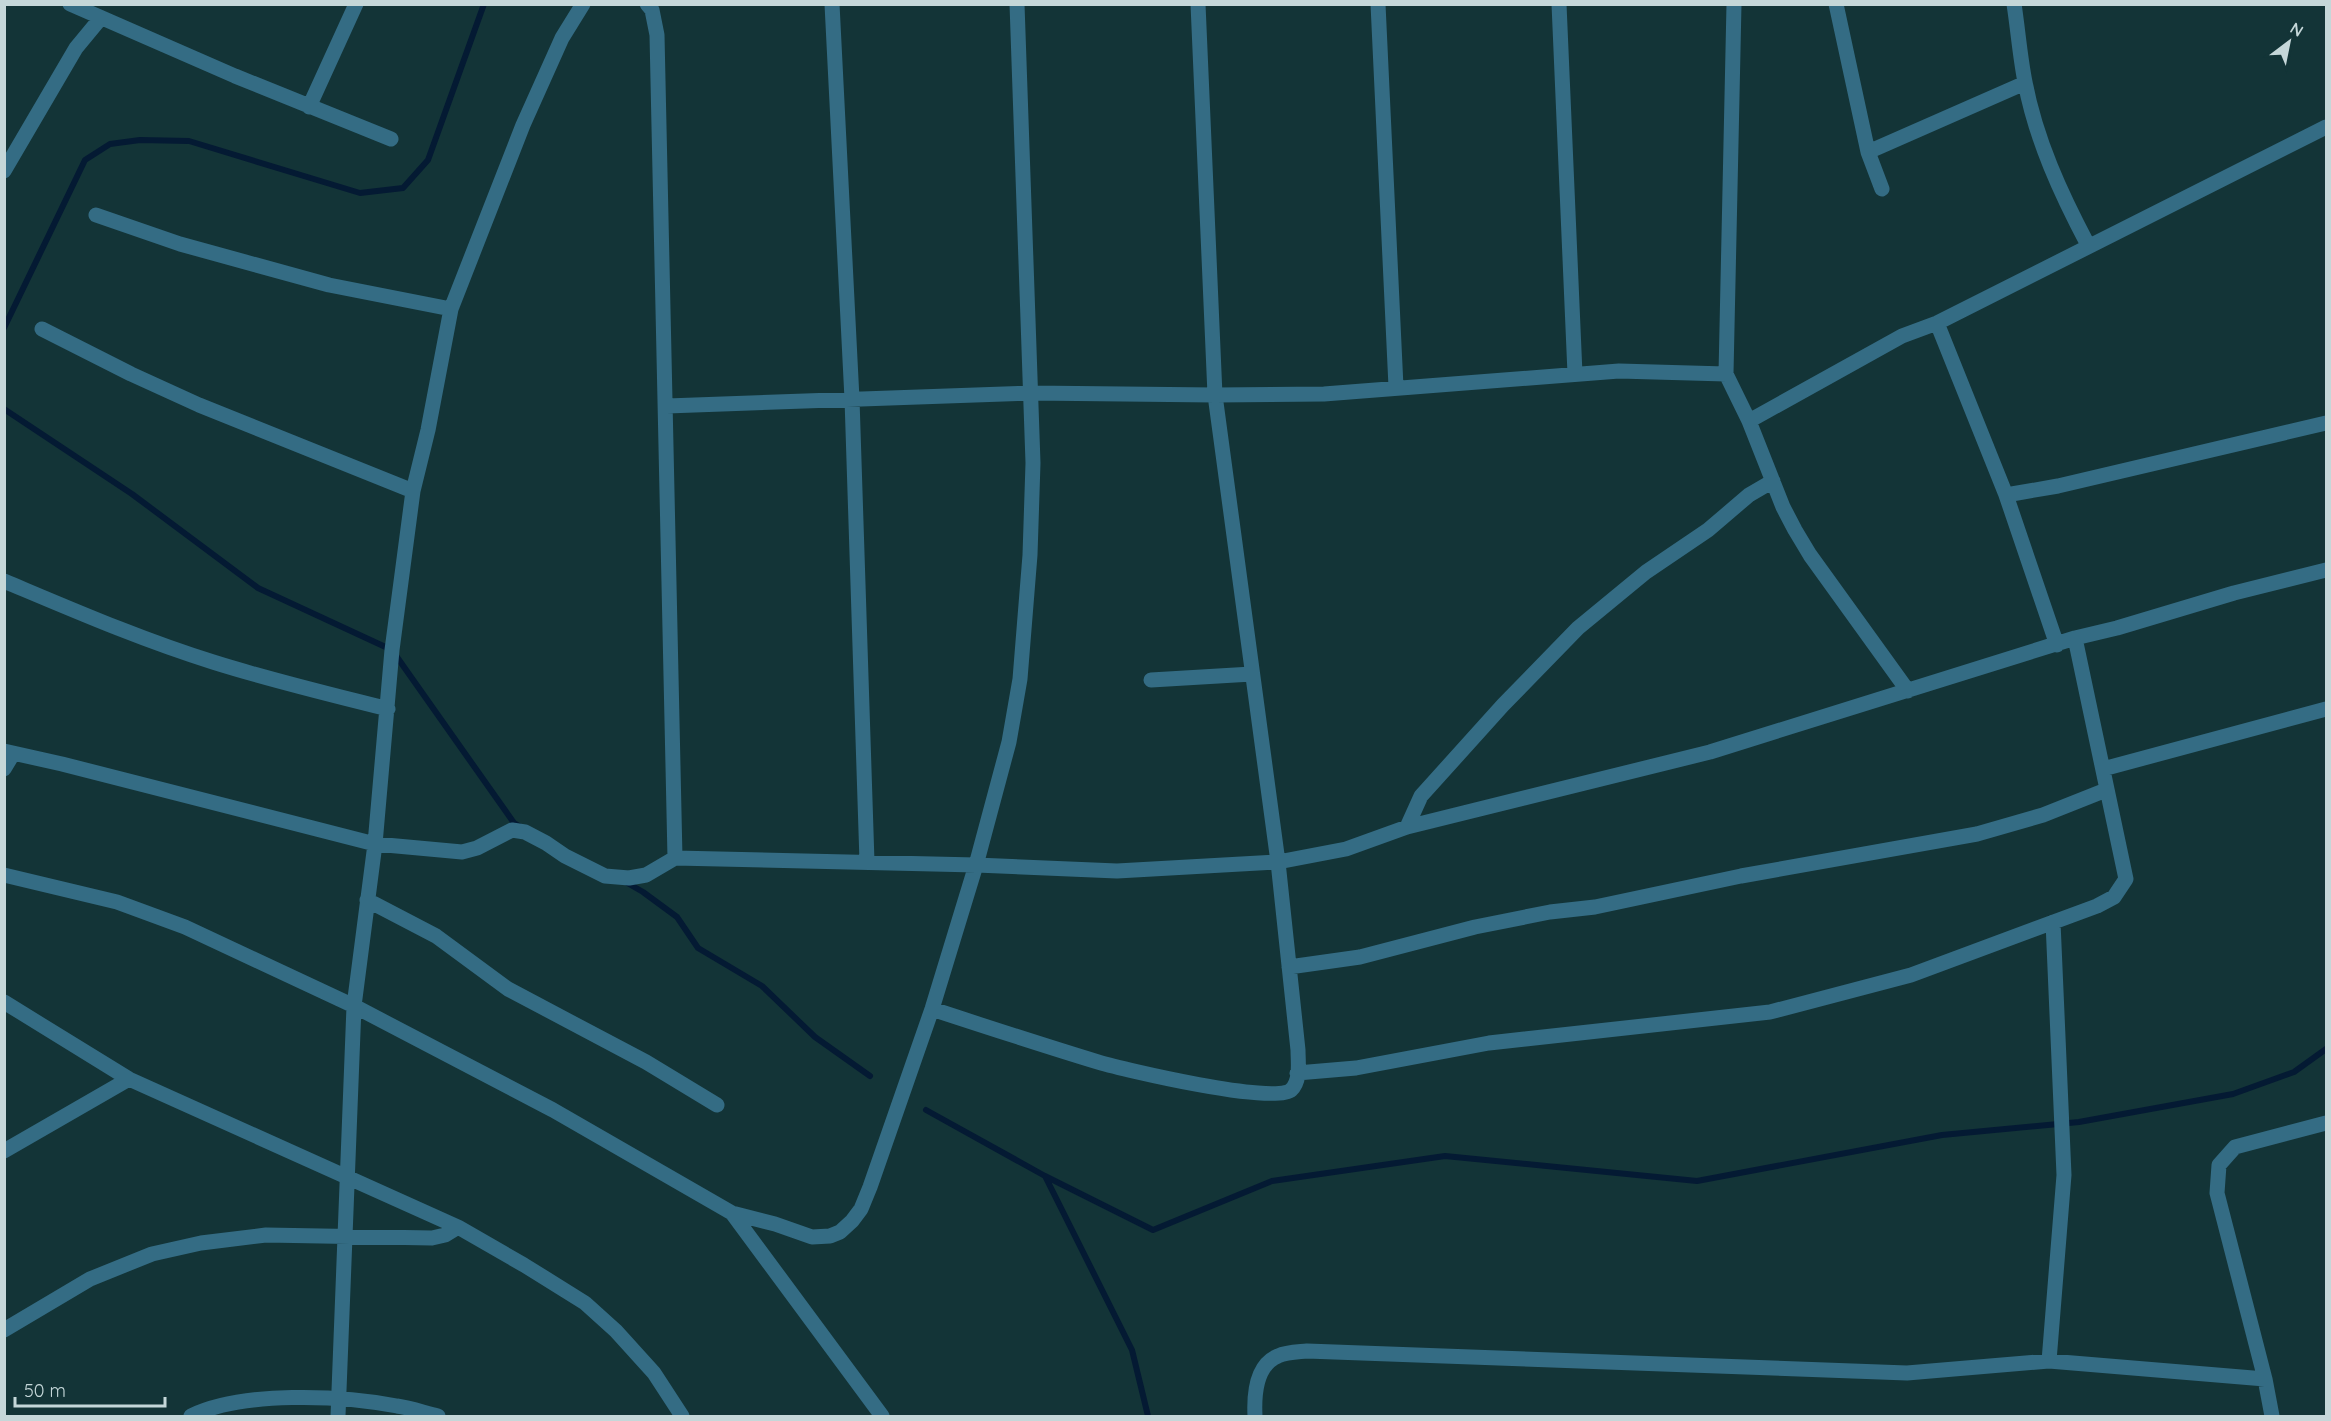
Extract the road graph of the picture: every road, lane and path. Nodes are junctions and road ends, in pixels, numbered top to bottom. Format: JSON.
{"nodes":[{"id":1,"x":70,"y":4,"type":"edge"},
{"id":2,"x":356,"y":4,"type":"edge"},
{"id":3,"x":583,"y":4,"type":"edge"},
{"id":4,"x":646,"y":4,"type":"edge"},
{"id":5,"x":832,"y":4,"type":"edge"},
{"id":6,"x":1017,"y":4,"type":"edge"},
{"id":7,"x":1198,"y":4,"type":"edge"},
{"id":8,"x":1378,"y":4,"type":"edge"},
{"id":9,"x":1559,"y":4,"type":"edge"},
{"id":10,"x":1734,"y":4,"type":"edge"},
{"id":11,"x":1836,"y":4,"type":"edge"},
{"id":12,"x":2014,"y":4,"type":"edge"},
{"id":13,"x":100,"y":19,"type":"junction"},
{"id":14,"x":2025,"y":83,"type":"junction"},
{"id":15,"x":309,"y":107,"type":"junction"},
{"id":16,"x":2326,"y":127,"type":"edge"},
{"id":17,"x":391,"y":139,"type":"dead end"},
{"id":18,"x":1868,"y":152,"type":"junction"},
{"id":19,"x":4,"y":171,"type":"edge"},
{"id":20,"x":1882,"y":189,"type":"dead end"},
{"id":21,"x":96,"y":214,"type":"dead end"},
{"id":22,"x":2088,"y":245,"type":"junction"},
{"id":23,"x":451,"y":309,"type":"junction"},
{"id":24,"x":1937,"y":323,"type":"junction"},
{"id":25,"x":42,"y":329,"type":"dead end"},
{"id":26,"x":1575,"y":374,"type":"junction"},
{"id":27,"x":1726,"y":374,"type":"junction"},
{"id":28,"x":1396,"y":387,"type":"junction"},
{"id":29,"x":1031,"y":393,"type":"junction"},
{"id":30,"x":1215,"y":395,"type":"junction"},
{"id":31,"x":852,"y":399,"type":"junction"},
{"id":32,"x":667,"y":406,"type":"junction"},
{"id":33,"x":1749,"y":421,"type":"junction"},
{"id":34,"x":2326,"y":423,"type":"edge"},
{"id":35,"x":1773,"y":481,"type":"junction"},
{"id":36,"x":413,"y":491,"type":"junction"},
{"id":37,"x":2006,"y":495,"type":"junction"},
{"id":38,"x":2326,"y":570,"type":"edge"},
{"id":39,"x":4,"y":581,"type":"edge"},
{"id":40,"x":2075,"y":638,"type":"junction"},
{"id":41,"x":2057,"y":645,"type":"junction"},
{"id":42,"x":1252,"y":674,"type":"junction"},
{"id":43,"x":1151,"y":680,"type":"dead end"},
{"id":44,"x":1908,"y":691,"type":"junction"},
{"id":45,"x":388,"y":709,"type":"junction"},
{"id":46,"x":2326,"y":709,"type":"edge"},
{"id":47,"x":9,"y":752,"type":"edge"},
{"id":48,"x":4,"y":769,"type":"edge"},
{"id":49,"x":2103,"y":769,"type":"junction"},
{"id":50,"x":2106,"y":790,"type":"junction"},
{"id":51,"x":1407,"y":827,"type":"junction"},
{"id":52,"x":375,"y":844,"type":"junction"},
{"id":53,"x":675,"y":858,"type":"junction"},
{"id":54,"x":867,"y":862,"type":"junction"},
{"id":55,"x":1278,"y":862,"type":"junction"},
{"id":56,"x":976,"y":865,"type":"junction"},
{"id":57,"x":4,"y":874,"type":"edge"},
{"id":58,"x":367,"y":900,"type":"junction"},
{"id":59,"x":2053,"y":922,"type":"junction"},
{"id":60,"x":1289,"y":967,"type":"junction"},
{"id":61,"x":4,"y":1002,"type":"edge"},
{"id":62,"x":354,"y":1006,"type":"junction"},
{"id":63,"x":932,"y":1009,"type":"junction"},
{"id":64,"x":1298,"y":1073,"type":"junction"},
{"id":65,"x":129,"y":1078,"type":"junction"},
{"id":66,"x":717,"y":1105,"type":"dead end"},
{"id":67,"x":2326,"y":1123,"type":"edge"},
{"id":68,"x":4,"y":1152,"type":"edge"},
{"id":69,"x":348,"y":1177,"type":"junction"},
{"id":70,"x":732,"y":1213,"type":"junction"},
{"id":71,"x":458,"y":1227,"type":"junction"},
{"id":72,"x":346,"y":1235,"type":"junction"},
{"id":73,"x":4,"y":1330,"type":"edge"},
{"id":74,"x":2049,"y":1361,"type":"junction"},
{"id":75,"x":2265,"y":1379,"type":"junction"},
{"id":76,"x":339,"y":1399,"type":"junction"},
{"id":77,"x":191,"y":1416,"type":"edge"},
{"id":78,"x":338,"y":1416,"type":"edge"},
{"id":79,"x":438,"y":1416,"type":"edge"},
{"id":80,"x":682,"y":1416,"type":"edge"},
{"id":81,"x":882,"y":1416,"type":"edge"},
{"id":82,"x":1255,"y":1416,"type":"edge"},
{"id":83,"x":2272,"y":1416,"type":"edge"}],
"edges":[{"from":1,"to":13,"type":"street"},
{"from":2,"to":15,"type":"street"},
{"from":3,"to":23,"type":"street"},
{"from":4,"to":32,"type":"street"},
{"from":5,"to":31,"type":"street"},
{"from":6,"to":29,"type":"street"},
{"from":7,"to":30,"type":"street"},
{"from":8,"to":28,"type":"street"},
{"from":9,"to":26,"type":"street"},
{"from":10,"to":27,"type":"street"},
{"from":11,"to":18,"type":"street"},
{"from":12,"to":14,"type":"street"},
{"from":13,"to":15,"type":"street"},
{"from":13,"to":19,"type":"street"},
{"from":14,"to":18,"type":"street"},
{"from":14,"to":22,"type":"street"},
{"from":15,"to":17,"type":"street"},
{"from":16,"to":22,"type":"street"},
{"from":18,"to":20,"type":"street"},
{"from":21,"to":23,"type":"street"},
{"from":22,"to":24,"type":"street"},
{"from":23,"to":36,"type":"street"},
{"from":24,"to":33,"type":"street"},
{"from":24,"to":37,"type":"street"},
{"from":25,"to":36,"type":"street"},
{"from":26,"to":27,"type":"street"},
{"from":26,"to":28,"type":"street"},
{"from":27,"to":33,"type":"street"},
{"from":28,"to":30,"type":"street"},
{"from":29,"to":30,"type":"street"},
{"from":29,"to":31,"type":"street"},
{"from":29,"to":56,"type":"street"},
{"from":30,"to":42,"type":"street"},
{"from":31,"to":32,"type":"street"},
{"from":31,"to":54,"type":"street"},
{"from":32,"to":53,"type":"street"},
{"from":33,"to":35,"type":"street"},
{"from":34,"to":37,"type":"street"},
{"from":35,"to":44,"type":"street"},
{"from":35,"to":51,"type":"street"},
{"from":36,"to":45,"type":"street"},
{"from":37,"to":41,"type":"street"},
{"from":38,"to":40,"type":"street"},
{"from":39,"to":45,"type":"street"},
{"from":40,"to":41,"type":"street"},
{"from":40,"to":49,"type":"street"},
{"from":41,"to":44,"type":"street"},
{"from":42,"to":43,"type":"street"},
{"from":42,"to":55,"type":"street"},
{"from":44,"to":51,"type":"street"},
{"from":45,"to":52,"type":"street"},
{"from":46,"to":49,"type":"street"},
{"from":47,"to":48,"type":"street"},
{"from":47,"to":52,"type":"street"},
{"from":49,"to":50,"type":"street"},
{"from":50,"to":59,"type":"street"},
{"from":50,"to":60,"type":"street"},
{"from":51,"to":55,"type":"street"},
{"from":52,"to":53,"type":"street"},
{"from":52,"to":58,"type":"street"},
{"from":53,"to":54,"type":"street"},
{"from":54,"to":56,"type":"street"},
{"from":55,"to":56,"type":"street"},
{"from":55,"to":60,"type":"street"},
{"from":56,"to":63,"type":"street"},
{"from":57,"to":62,"type":"street"},
{"from":58,"to":62,"type":"street"},
{"from":58,"to":66,"type":"street"},
{"from":59,"to":64,"type":"street"},
{"from":59,"to":74,"type":"street"},
{"from":60,"to":64,"type":"street"},
{"from":61,"to":65,"type":"street"},
{"from":62,"to":69,"type":"street"},
{"from":62,"to":70,"type":"street"},
{"from":63,"to":64,"type":"street"},
{"from":63,"to":70,"type":"street"},
{"from":65,"to":68,"type":"street"},
{"from":65,"to":69,"type":"street"},
{"from":67,"to":75,"type":"street"},
{"from":69,"to":71,"type":"street"},
{"from":69,"to":72,"type":"street"},
{"from":70,"to":81,"type":"street"},
{"from":71,"to":72,"type":"street"},
{"from":71,"to":80,"type":"street"},
{"from":72,"to":73,"type":"street"},
{"from":72,"to":76,"type":"street"},
{"from":74,"to":75,"type":"street"},
{"from":74,"to":82,"type":"street"},
{"from":75,"to":83,"type":"street"},
{"from":76,"to":77,"type":"street"},
{"from":76,"to":78,"type":"street"},
{"from":76,"to":79,"type":"street"}]}
